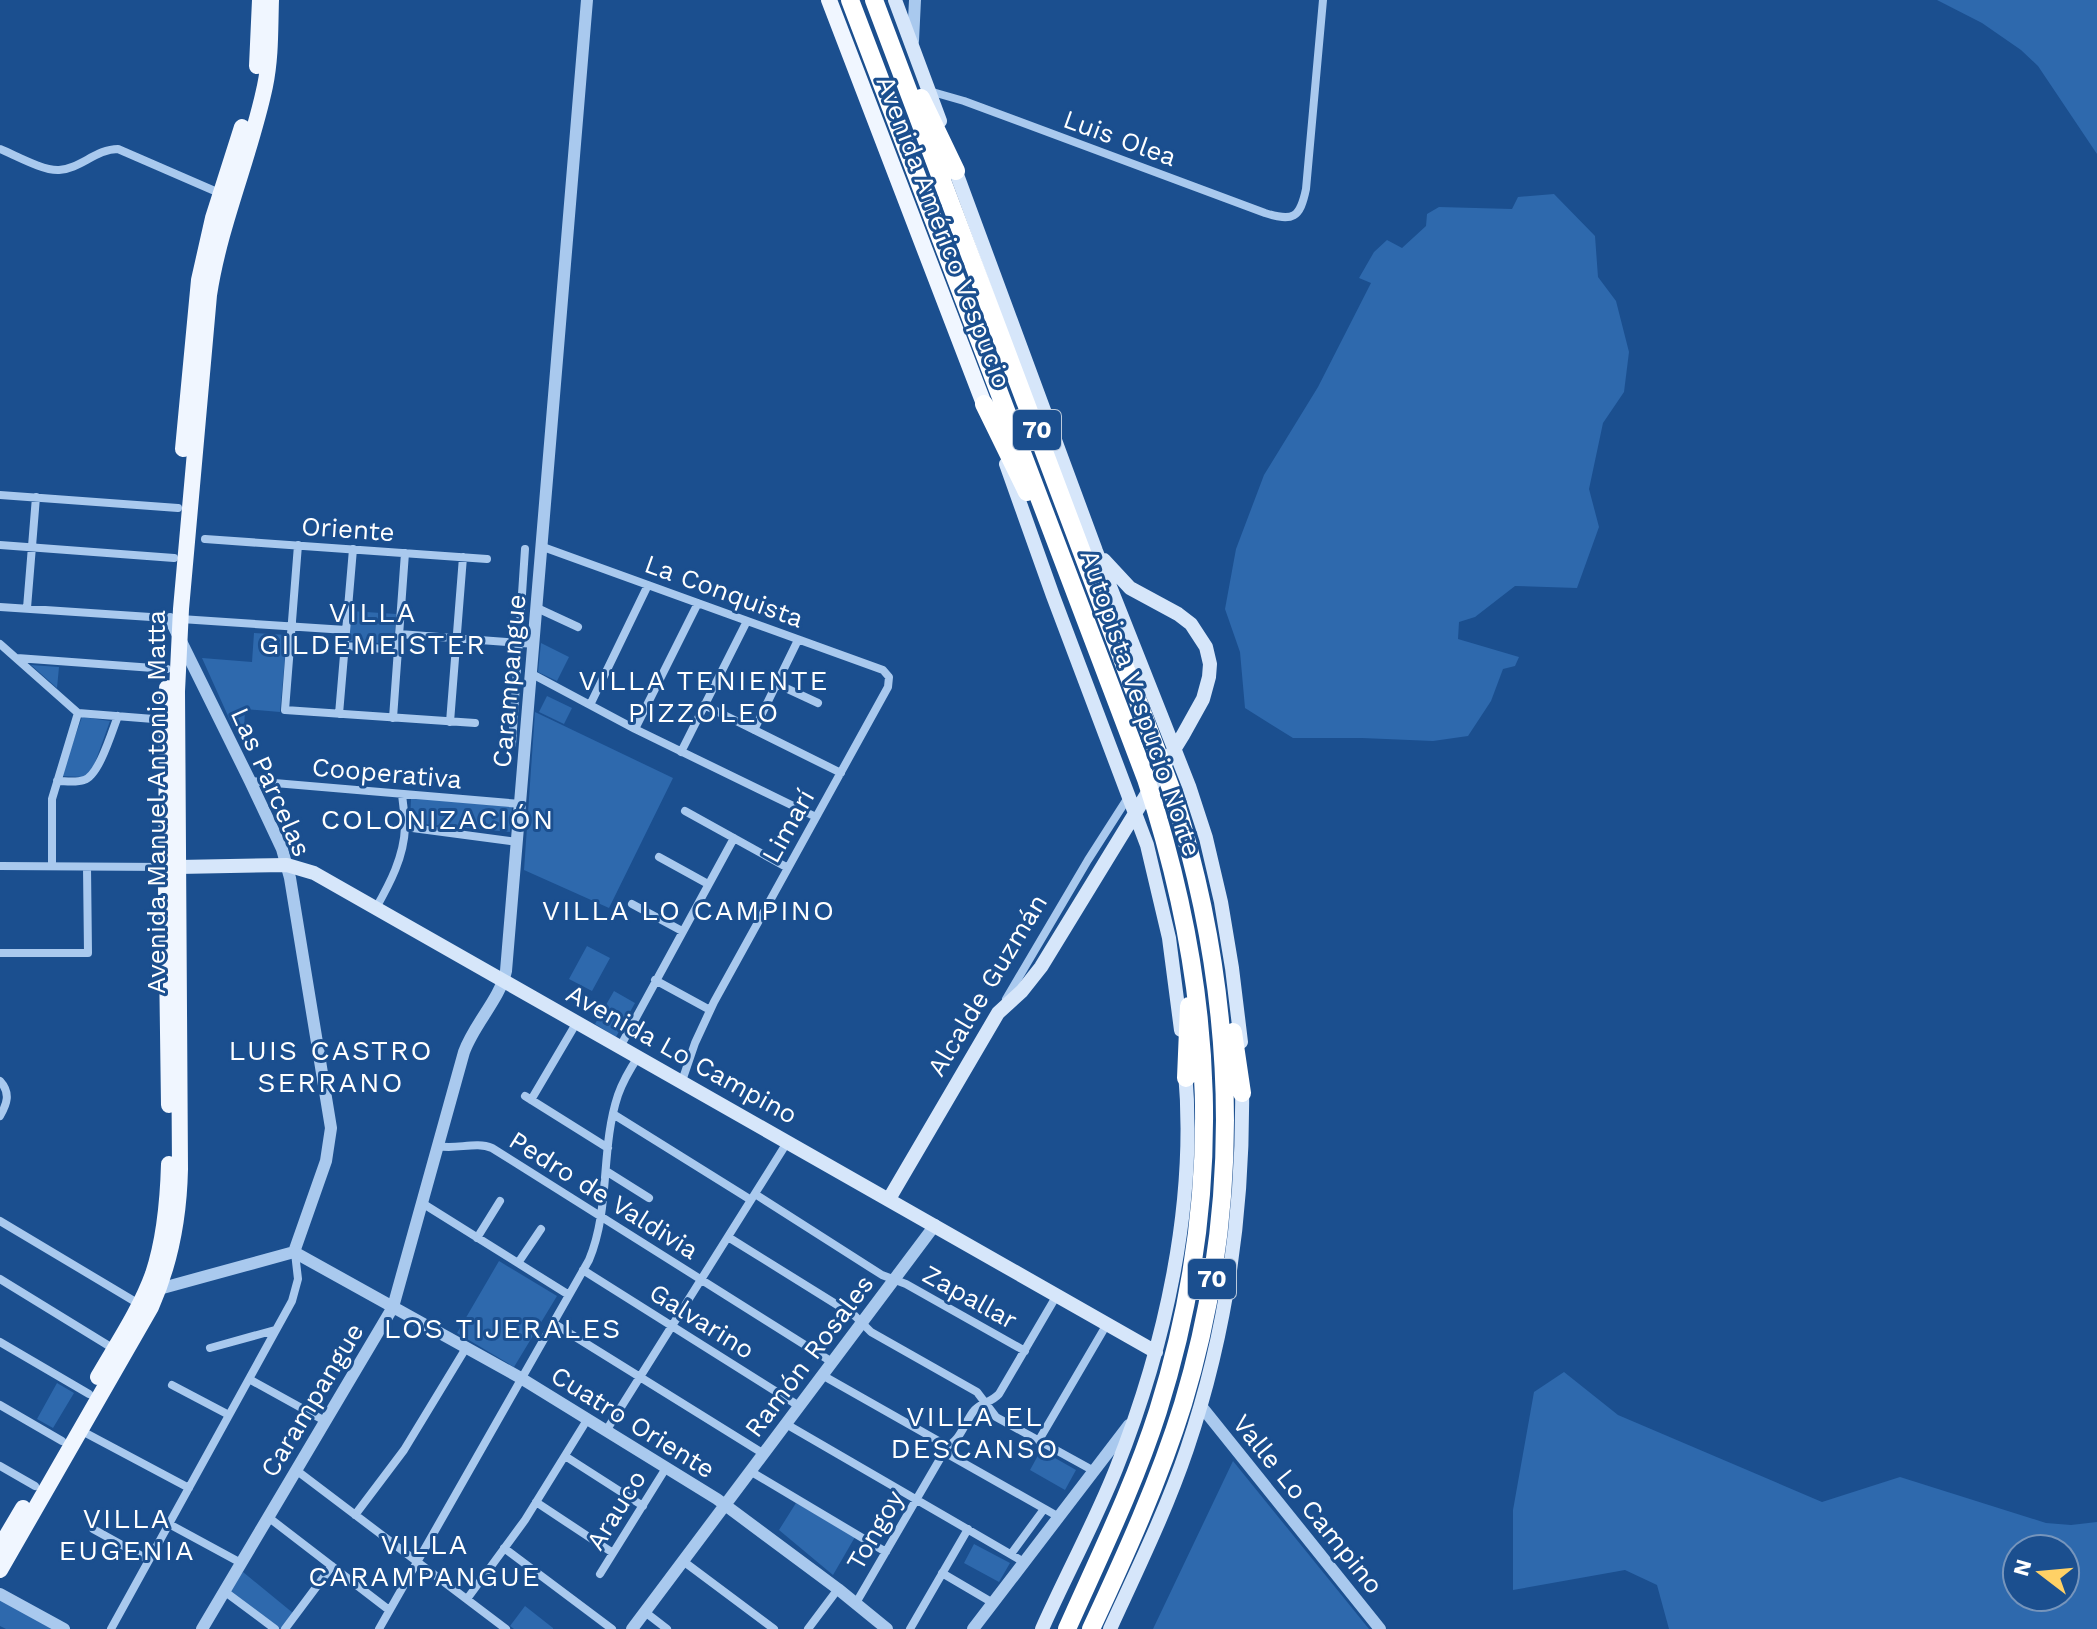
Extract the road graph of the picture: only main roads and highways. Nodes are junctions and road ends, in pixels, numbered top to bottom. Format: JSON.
{"nodes":[{"id":1,"x":260,"y":0,"type":"edge"},
{"id":2,"x":271,"y":0,"type":"edge"},
{"id":3,"x":829,"y":0,"type":"edge"},
{"id":4,"x":850,"y":0,"type":"edge"},
{"id":5,"x":874,"y":0,"type":"edge"},
{"id":6,"x":895,"y":0,"type":"edge"},
{"id":7,"x":882,"y":21,"type":"junction"},
{"id":8,"x":956,"y":171,"type":"junction"},
{"id":9,"x":226,"y":196,"type":"junction"},
{"id":10,"x":984,"y":404,"type":"junction"},
{"id":11,"x":1060,"y":551,"type":"junction"},
{"id":12,"x":1096,"y":551,"type":"junction"},
{"id":13,"x":176,"y":625,"type":"junction"},
{"id":14,"x":172,"y":867,"type":"junction"},
{"id":15,"x":1204,"y":909,"type":"junction"},
{"id":16,"x":1184,"y":919,"type":"junction"},
{"id":17,"x":1186,"y":1078,"type":"junction"},
{"id":18,"x":1242,"y":1093,"type":"junction"},
{"id":19,"x":889,"y":1199,"type":"junction"},
{"id":20,"x":147,"y":1296,"type":"junction"},
{"id":21,"x":1156,"y":1352,"type":"junction"},
{"id":22,"x":2,"y":1537,"type":"edge"},
{"id":23,"x":0,"y":1570,"type":"edge"},
{"id":24,"x":1042,"y":1629,"type":"edge"},
{"id":25,"x":1067,"y":1629,"type":"edge"},
{"id":26,"x":1091,"y":1629,"type":"edge"},
{"id":27,"x":1110,"y":1629,"type":"edge"}],
"edges":[{"from":1,"to":9,"type":"main road","name":"Avenida Manuel Antonio Matta"},
{"from":2,"to":9,"type":"main road","name":"Avenida Manuel Antonio Matta"},
{"from":3,"to":10,"type":"main road","name":"Avenida Américo Vespucio"},
{"from":4,"to":11,"type":"highway","name":"Autopista Vespucio Norte","number":"70"},
{"from":5,"to":7,"type":"highway","name":"Autopista Vespucio Norte","number":"70"},
{"from":6,"to":8,"type":"main road","name":"Avenida Américo Vespucio"},
{"from":7,"to":8,"type":"highway"},
{"from":7,"to":15,"type":"highway","name":"Autopista Vespucio Norte","number":"70"},
{"from":8,"to":12,"type":"main road","name":"Avenida Américo Vespucio"},
{"from":9,"to":13,"type":"main road","name":"Avenida Manuel Antonio Matta"},
{"from":9,"to":13,"type":"main road","name":"Avenida Manuel Antonio Matta"},
{"from":10,"to":11,"type":"highway"},
{"from":10,"to":17,"type":"main road","name":"Avenida Américo Vespucio"},
{"from":11,"to":16,"type":"highway","name":"Autopista Vespucio Norte","number":"70"},
{"from":12,"to":18,"type":"main road","name":"Avenida Américo Vespucio"},
{"from":12,"to":19,"type":"main road","name":"Alcalde Guzmán"},
{"from":13,"to":14,"type":"main road","name":"Avenida Manuel Antonio Matta"},
{"from":13,"to":14,"type":"main road","name":"Avenida Manuel Antonio Matta"},
{"from":14,"to":19,"type":"main road","name":"Avenida Lo Campino"},
{"from":14,"to":20,"type":"main road","name":"Avenida Manuel Antonio Matta"},
{"from":15,"to":18,"type":"highway"},
{"from":15,"to":26,"type":"highway","name":"Autopista Vespucio Norte","number":"70"},
{"from":16,"to":17,"type":"highway"},
{"from":16,"to":25,"type":"highway","name":"Autopista Vespucio Norte","number":"70"},
{"from":17,"to":21,"type":"main road","name":"Avenida Américo Vespucio"},
{"from":18,"to":27,"type":"main road","name":"Avenida Américo Vespucio"},
{"from":19,"to":21,"type":"main road","name":"Avenida Lo Campino"},
{"from":20,"to":22,"type":"main road","name":"Avenida Manuel Antonio Matta"},
{"from":20,"to":23,"type":"main road","name":"Avenida Manuel Antonio Matta"},
{"from":21,"to":24,"type":"main road","name":"Avenida Américo Vespucio"}]}
